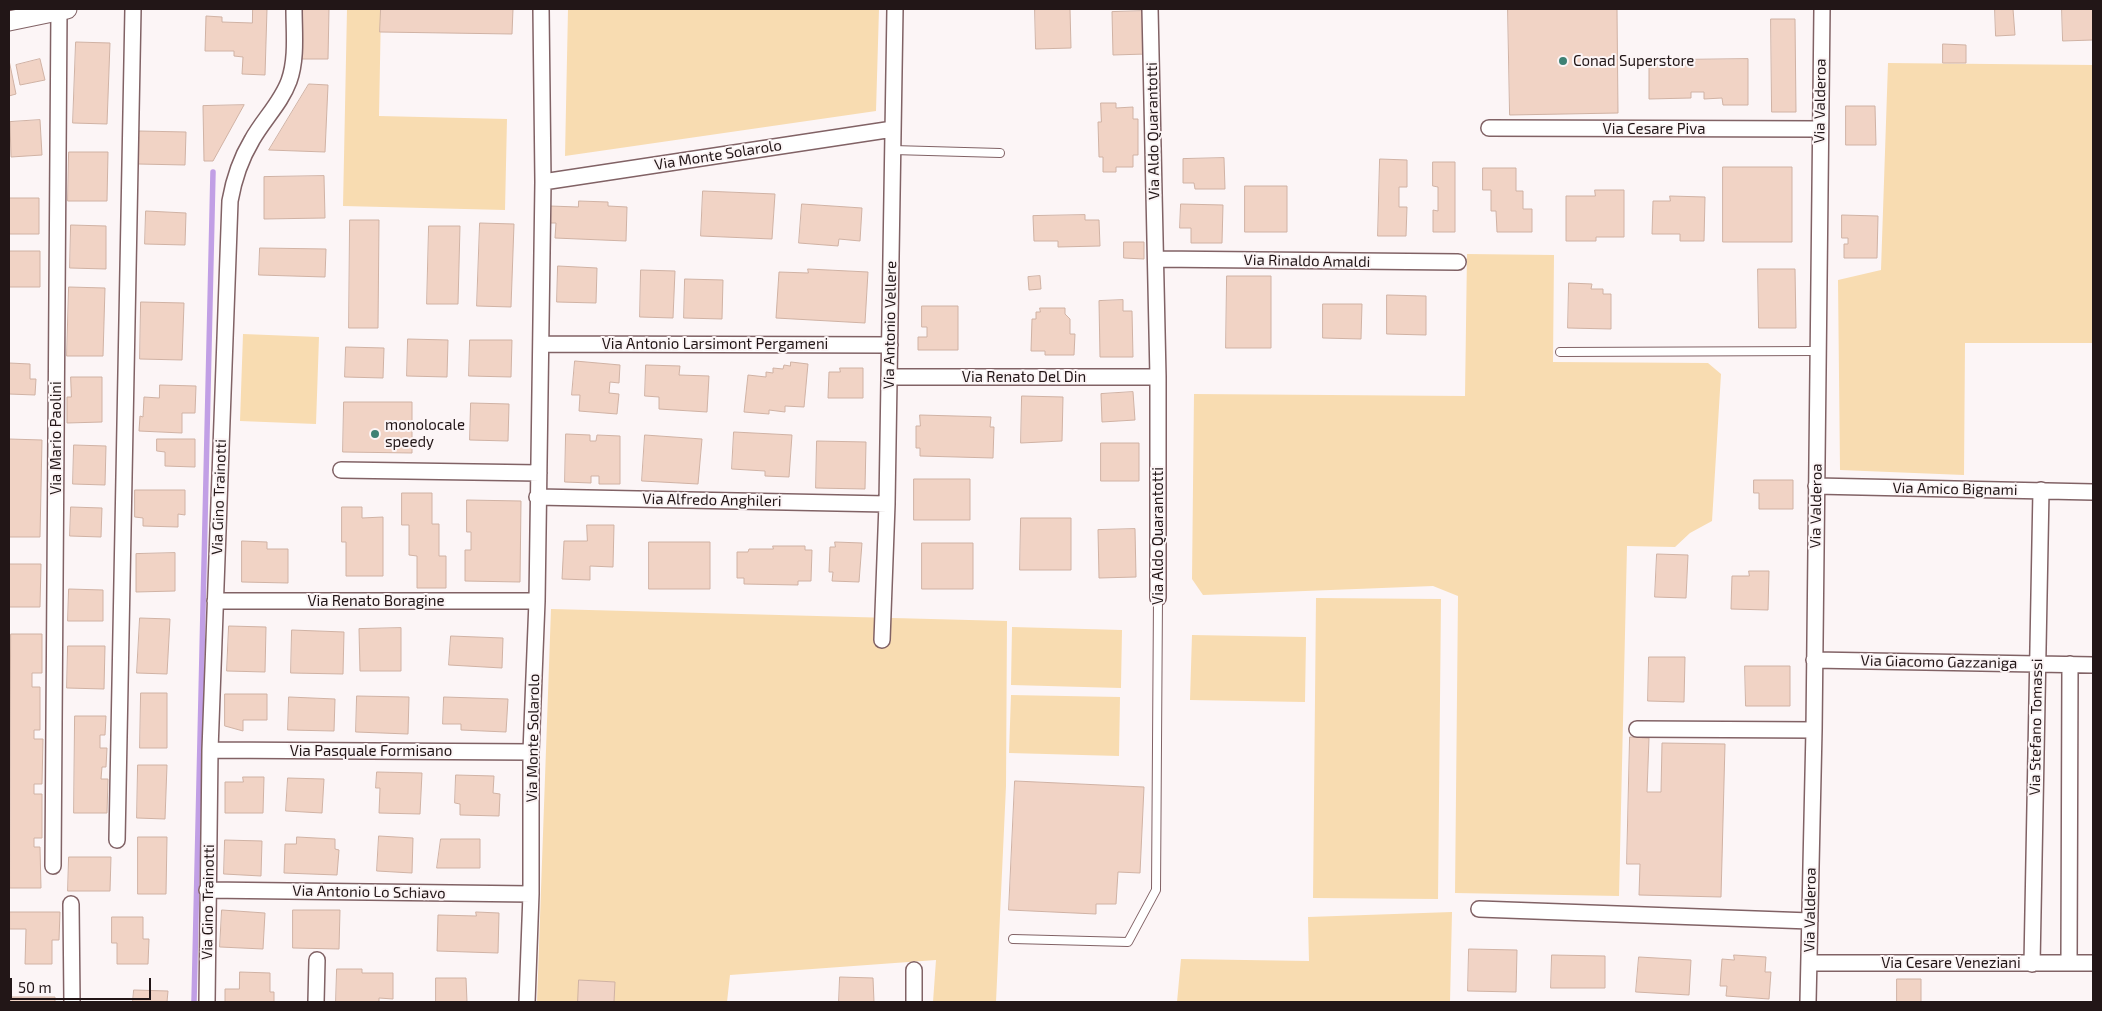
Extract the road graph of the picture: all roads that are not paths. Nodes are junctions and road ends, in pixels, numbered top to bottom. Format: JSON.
{"nodes":[{"id":1,"x":133,"y":9,"type":"edge"},
{"id":2,"x":294,"y":9,"type":"edge"},
{"id":3,"x":541,"y":9,"type":"edge"},
{"id":4,"x":895,"y":9,"type":"edge"},
{"id":5,"x":1150,"y":9,"type":"edge"},
{"id":6,"x":1822,"y":9,"type":"edge"},
{"id":7,"x":63,"y":10,"type":"edge"},
{"id":8,"x":9,"y":21,"type":"edge"},
{"id":9,"x":1489,"y":128,"type":"dead end"},
{"id":10,"x":893,"y":129,"type":"junction"},
{"id":11,"x":1820,"y":129,"type":"junction"},
{"id":12,"x":893,"y":150,"type":"junction"},
{"id":13,"x":1000,"y":153,"type":"dead end"},
{"id":14,"x":543,"y":182,"type":"junction"},
{"id":15,"x":1156,"y":259,"type":"junction"},
{"id":16,"x":1458,"y":262,"type":"dead end"},
{"id":17,"x":541,"y":344,"type":"junction"},
{"id":18,"x":890,"y":345,"type":"junction"},
{"id":19,"x":1816,"y":351,"type":"junction"},
{"id":20,"x":1560,"y":352,"type":"dead end"},
{"id":21,"x":889,"y":377,"type":"junction"},
{"id":22,"x":1158,"y":377,"type":"junction"},
{"id":23,"x":341,"y":470,"type":"dead end"},
{"id":24,"x":539,"y":473,"type":"junction"},
{"id":25,"x":1816,"y":486,"type":"junction"},
{"id":26,"x":2040,"y":490,"type":"junction"},
{"id":27,"x":2093,"y":492,"type":"edge"},
{"id":28,"x":537,"y":497,"type":"junction"},
{"id":29,"x":887,"y":504,"type":"junction"},
{"id":30,"x":1158,"y":598,"type":"joint"},
{"id":31,"x":215,"y":601,"type":"junction"},
{"id":32,"x":537,"y":601,"type":"junction"},
{"id":33,"x":882,"y":640,"type":"dead end"},
{"id":34,"x":1814,"y":660,"type":"junction"},
{"id":35,"x":2037,"y":664,"type":"junction"},
{"id":36,"x":2070,"y":664,"type":"junction"},
{"id":37,"x":2093,"y":665,"type":"edge"},
{"id":38,"x":1637,"y":729,"type":"dead end"},
{"id":39,"x":1814,"y":730,"type":"junction"},
{"id":40,"x":210,"y":750,"type":"junction"},
{"id":41,"x":531,"y":752,"type":"junction"},
{"id":42,"x":117,"y":840,"type":"dead end"},
{"id":43,"x":54,"y":866,"type":"dead end"},
{"id":44,"x":208,"y":890,"type":"junction"},
{"id":45,"x":531,"y":894,"type":"junction"},
{"id":46,"x":71,"y":904,"type":"dead end"},
{"id":47,"x":1479,"y":909,"type":"dead end"},
{"id":48,"x":1810,"y":921,"type":"junction"},
{"id":49,"x":1013,"y":939,"type":"dead end"},
{"id":50,"x":317,"y":960,"type":"dead end"},
{"id":51,"x":1809,"y":963,"type":"junction"},
{"id":52,"x":2069,"y":963,"type":"junction"},
{"id":53,"x":2093,"y":963,"type":"edge"},
{"id":54,"x":2032,"y":964,"type":"junction"},
{"id":55,"x":914,"y":970,"type":"dead end"},
{"id":56,"x":72,"y":1002,"type":"edge"},
{"id":57,"x":207,"y":1002,"type":"edge"},
{"id":58,"x":316,"y":1002,"type":"edge"},
{"id":59,"x":526,"y":1002,"type":"edge"},
{"id":60,"x":914,"y":1002,"type":"edge"},
{"id":61,"x":1808,"y":1002,"type":"edge"}],
"edges":[{"from":1,"to":42,"type":"street"},
{"from":2,"to":31,"type":"street","name":"Via Gino Trainotti"},
{"from":3,"to":14,"type":"street","name":"Via Monte Solarolo"},
{"from":4,"to":10,"type":"street","name":"Via Antonio Vellere"},
{"from":5,"to":15,"type":"street","name":"Via Aldo Quarantotti"},
{"from":6,"to":11,"type":"street","name":"Via Valderoa"},
{"from":7,"to":8,"type":"street"},
{"from":7,"to":43,"type":"street","name":"Via Mario Paolini"},
{"from":9,"to":11,"type":"street","name":"Via Cesare Piva"},
{"from":10,"to":12,"type":"street","name":"Via Antonio Vellere"},
{"from":10,"to":14,"type":"street","name":"Via Monte Solarolo"},
{"from":11,"to":19,"type":"street","name":"Via Valderoa"},
{"from":12,"to":13,"type":"lane"},
{"from":12,"to":18,"type":"street","name":"Via Antonio Vellere"},
{"from":14,"to":17,"type":"street","name":"Via Monte Solarolo"},
{"from":15,"to":16,"type":"street","name":"Via Rinaldo Amaldi"},
{"from":15,"to":22,"type":"street","name":"Via Aldo Quarantotti"},
{"from":17,"to":18,"type":"street","name":"Via Antonio Larsimont Pergameni"},
{"from":17,"to":24,"type":"street","name":"Via Monte Solarolo"},
{"from":18,"to":21,"type":"street","name":"Via Antonio Vellere"},
{"from":19,"to":20,"type":"lane"},
{"from":19,"to":25,"type":"street","name":"Via Valderoa"},
{"from":21,"to":22,"type":"street","name":"Via Renato Del Din"},
{"from":21,"to":29,"type":"street","name":"Via Antonio Vellere"},
{"from":22,"to":30,"type":"street","name":"Via Aldo Quarantotti"},
{"from":23,"to":24,"type":"street"},
{"from":24,"to":28,"type":"street","name":"Via Monte Solarolo"},
{"from":25,"to":26,"type":"street","name":"Via Amico Bignami"},
{"from":25,"to":34,"type":"street","name":"Via Valderoa"},
{"from":26,"to":27,"type":"street","name":"Via Amico Bignami"},
{"from":26,"to":35,"type":"street","name":"Via Stefano Tomassi"},
{"from":28,"to":29,"type":"street","name":"Via Alfredo Anghileri"},
{"from":28,"to":32,"type":"street","name":"Via Monte Solarolo"},
{"from":29,"to":33,"type":"street","name":"Via Antonio Vellere"},
{"from":30,"to":49,"type":"lane","name":"Via Aldo Quarantotti"},
{"from":31,"to":32,"type":"street","name":"Via Renato Boragine"},
{"from":31,"to":40,"type":"street","name":"Via Gino Trainotti"},
{"from":32,"to":41,"type":"street","name":"Via Monte Solarolo"},
{"from":34,"to":35,"type":"street","name":"Via Giacomo Gazzaniga"},
{"from":34,"to":39,"type":"street","name":"Via Valderoa"},
{"from":35,"to":36,"type":"street","name":"Via Giacomo Gazzaniga"},
{"from":35,"to":54,"type":"street","name":"Via Stefano Tomassi"},
{"from":36,"to":37,"type":"street","name":"Via Giacomo Gazzaniga"},
{"from":36,"to":52,"type":"street"},
{"from":38,"to":39,"type":"street"},
{"from":39,"to":48,"type":"street","name":"Via Valderoa"},
{"from":40,"to":41,"type":"street","name":"Via Pasquale Formisano"},
{"from":40,"to":44,"type":"street","name":"Via Gino Trainotti"},
{"from":41,"to":45,"type":"street","name":"Via Monte Solarolo"},
{"from":44,"to":45,"type":"street","name":"Via Antonio Lo Schiavo"},
{"from":44,"to":57,"type":"street","name":"Via Gino Trainotti"},
{"from":45,"to":59,"type":"street","name":"Via Monte Solarolo"},
{"from":46,"to":56,"type":"street"},
{"from":47,"to":48,"type":"street"},
{"from":48,"to":51,"type":"street","name":"Via Valderoa"},
{"from":50,"to":58,"type":"street"},
{"from":51,"to":54,"type":"street","name":"Via Cesare Veneziani"},
{"from":51,"to":61,"type":"street","name":"Via Valderoa"},
{"from":52,"to":53,"type":"street","name":"Via Cesare Veneziani"},
{"from":52,"to":54,"type":"street","name":"Via Cesare Veneziani"},
{"from":55,"to":60,"type":"street"}]}
